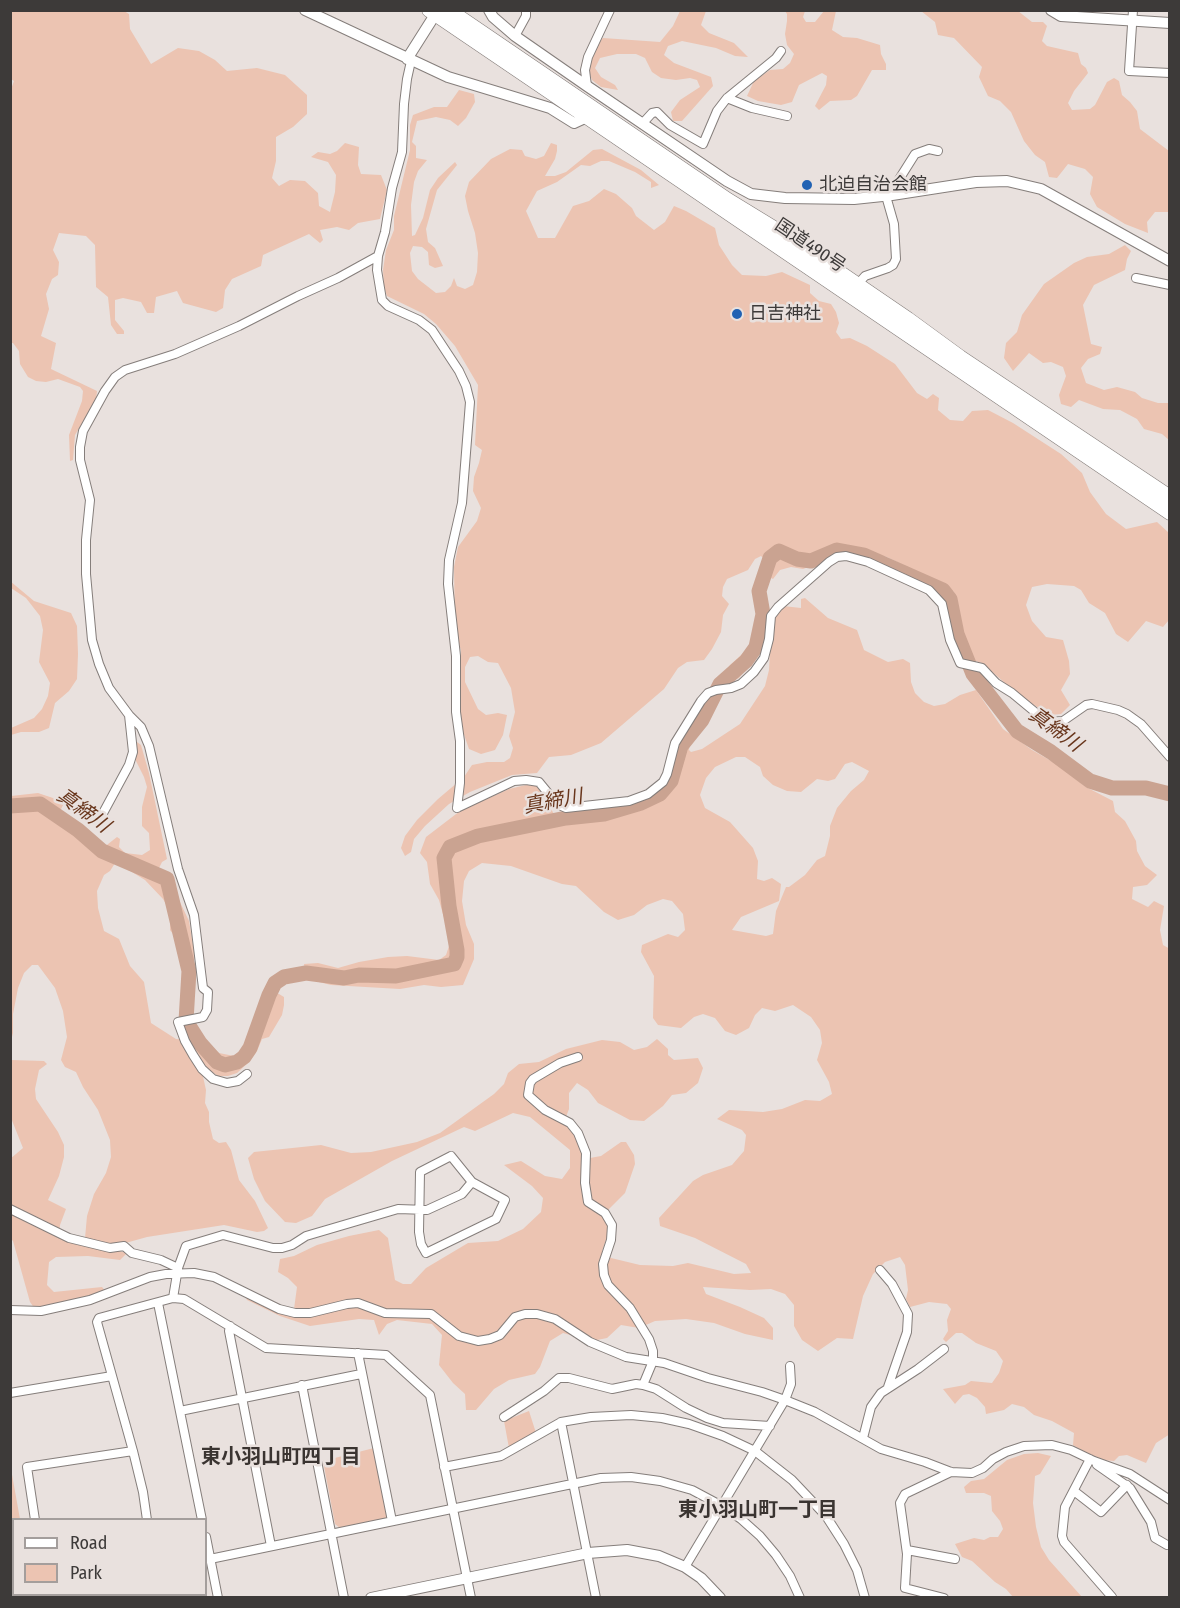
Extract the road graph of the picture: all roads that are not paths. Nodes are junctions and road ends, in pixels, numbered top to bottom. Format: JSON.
{"nodes":[{"id":1,"x":305,"y":10,"type":"edge"},
{"id":2,"x":449,"y":10,"type":"edge"},
{"id":3,"x":489,"y":10,"type":"edge"},
{"id":4,"x":526,"y":10,"type":"edge"},
{"id":5,"x":605,"y":10,"type":"edge"},
{"id":6,"x":610,"y":10,"type":"edge"},
{"id":7,"x":1051,"y":10,"type":"edge"},
{"id":8,"x":434,"y":12,"type":"edge"},
{"id":9,"x":1132,"y":16,"type":"edge"},
{"id":10,"x":1170,"y":23,"type":"edge"},
{"id":11,"x":602,"y":25,"type":"junction"},
{"id":12,"x":515,"y":36,"type":"junction"},
{"id":13,"x":781,"y":51,"type":"dead end"},
{"id":14,"x":409,"y":60,"type":"junction"},
{"id":15,"x":1170,"y":73,"type":"edge"},
{"id":16,"x":588,"y":87,"type":"junction"},
{"id":17,"x":726,"y":98,"type":"junction"},
{"id":18,"x":787,"y":116,"type":"dead end"},
{"id":19,"x":587,"y":117,"type":"junction"},
{"id":20,"x":642,"y":124,"type":"junction"},
{"id":21,"x":938,"y":151,"type":"dead end"},
{"id":22,"x":889,"y":196,"type":"junction"},
{"id":23,"x":378,"y":256,"type":"junction"},
{"id":24,"x":1170,"y":261,"type":"edge"},
{"id":25,"x":1136,"y":278,"type":"dead end"},
{"id":26,"x":1170,"y":285,"type":"edge"},
{"id":27,"x":853,"y":289,"type":"junction"},
{"id":28,"x":1170,"y":497,"type":"edge"},
{"id":29,"x":1170,"y":513,"type":"edge"},
{"id":30,"x":129,"y":715,"type":"junction"},
{"id":31,"x":1170,"y":757,"type":"edge"},
{"id":32,"x":102,"y":815,"type":"dead end"},
{"id":33,"x":578,"y":1057,"type":"dead end"},
{"id":34,"x":248,"y":1074,"type":"dead end"},
{"id":35,"x":472,"y":1182,"type":"junction"},
{"id":36,"x":10,"y":1209,"type":"edge"},
{"id":37,"x":420,"y":1210,"type":"junction"},
{"id":38,"x":880,"y":1270,"type":"dead end"},
{"id":39,"x":178,"y":1271,"type":"junction"},
{"id":40,"x":173,"y":1298,"type":"junction"},
{"id":41,"x":158,"y":1303,"type":"junction"},
{"id":42,"x":10,"y":1310,"type":"edge"},
{"id":43,"x":230,"y":1326,"type":"junction"},
{"id":44,"x":944,"y":1349,"type":"dead end"},
{"id":45,"x":358,"y":1353,"type":"junction"},
{"id":46,"x":653,"y":1361,"type":"junction"},
{"id":47,"x":790,"y":1366,"type":"dead end"},
{"id":48,"x":361,"y":1374,"type":"junction"},
{"id":49,"x":112,"y":1376,"type":"junction"},
{"id":50,"x":302,"y":1385,"type":"junction"},
{"id":51,"x":643,"y":1385,"type":"junction"},
{"id":52,"x":888,"y":1387,"type":"junction"},
{"id":53,"x":10,"y":1393,"type":"edge"},
{"id":54,"x":242,"y":1398,"type":"junction"},
{"id":55,"x":785,"y":1400,"type":"junction"},
{"id":56,"x":180,"y":1411,"type":"junction"},
{"id":57,"x":504,"y":1417,"type":"dead end"},
{"id":58,"x":561,"y":1422,"type":"junction"},
{"id":59,"x":770,"y":1426,"type":"junction"},
{"id":60,"x":863,"y":1438,"type":"junction"},
{"id":61,"x":133,"y":1451,"type":"junction"},
{"id":62,"x":755,"y":1452,"type":"junction"},
{"id":63,"x":1090,"y":1459,"type":"junction"},
{"id":64,"x":444,"y":1467,"type":"junction"},
{"id":65,"x":951,"y":1473,"type":"junction"},
{"id":66,"x":574,"y":1484,"type":"junction"},
{"id":67,"x":1126,"y":1485,"type":"junction"},
{"id":68,"x":1074,"y":1491,"type":"junction"},
{"id":69,"x":1170,"y":1500,"type":"edge"},
{"id":70,"x":722,"y":1506,"type":"junction"},
{"id":71,"x":453,"y":1509,"type":"junction"},
{"id":72,"x":35,"y":1518,"type":"edge"},
{"id":73,"x":147,"y":1518,"type":"edge"},
{"id":74,"x":202,"y":1518,"type":"edge"},
{"id":75,"x":392,"y":1521,"type":"junction"},
{"id":76,"x":331,"y":1533,"type":"junction"},
{"id":77,"x":207,"y":1542,"type":"edge"},
{"id":78,"x":1167,"y":1545,"type":"dead end"},
{"id":79,"x":271,"y":1546,"type":"junction"},
{"id":80,"x":907,"y":1550,"type":"junction"},
{"id":81,"x":588,"y":1553,"type":"junction"},
{"id":82,"x":210,"y":1559,"type":"junction"},
{"id":83,"x":955,"y":1559,"type":"dead end"},
{"id":84,"x":685,"y":1567,"type":"junction"},
{"id":85,"x":467,"y":1579,"type":"junction"},
{"id":86,"x":1112,"y":1597,"type":"edge"},
{"id":87,"x":218,"y":1598,"type":"edge"},
{"id":88,"x":344,"y":1598,"type":"edge"},
{"id":89,"x":371,"y":1598,"type":"edge"},
{"id":90,"x":471,"y":1598,"type":"edge"},
{"id":91,"x":597,"y":1598,"type":"edge"},
{"id":92,"x":720,"y":1598,"type":"edge"},
{"id":93,"x":800,"y":1598,"type":"edge"},
{"id":94,"x":865,"y":1598,"type":"edge"},
{"id":95,"x":944,"y":1598,"type":"edge"}],
"edges":[{"from":1,"to":14,"type":"street"},
{"from":2,"to":27,"type":"highway","name":"国道490号"},
{"from":3,"to":12,"type":"street"},
{"from":4,"to":12,"type":"street"},
{"from":5,"to":11,"type":"street"},
{"from":6,"to":11,"type":"street"},
{"from":7,"to":9,"type":"street"},
{"from":8,"to":14,"type":"street"},
{"from":8,"to":19,"type":"highway","name":"国道490号"},
{"from":9,"to":10,"type":"street"},
{"from":9,"to":15,"type":"street"},
{"from":11,"to":16,"type":"street"},
{"from":12,"to":16,"type":"street"},
{"from":13,"to":17,"type":"street"},
{"from":14,"to":19,"type":"street"},
{"from":14,"to":23,"type":"street"},
{"from":16,"to":20,"type":"street"},
{"from":17,"to":18,"type":"street"},
{"from":17,"to":20,"type":"street"},
{"from":19,"to":27,"type":"highway","name":"国道490号"},
{"from":20,"to":22,"type":"street"},
{"from":21,"to":22,"type":"street"},
{"from":22,"to":24,"type":"street"},
{"from":22,"to":27,"type":"street"},
{"from":23,"to":30,"type":"street"},
{"from":23,"to":31,"type":"street"},
{"from":25,"to":26,"type":"street"},
{"from":27,"to":28,"type":"highway","name":"国道490号"},
{"from":27,"to":29,"type":"highway","name":"国道490号"},
{"from":30,"to":32,"type":"street"},
{"from":30,"to":34,"type":"street"},
{"from":33,"to":46,"type":"street"},
{"from":35,"to":37,"type":"street"},
{"from":35,"to":37,"type":"street"},
{"from":35,"to":37,"type":"street"},
{"from":36,"to":39,"type":"street"},
{"from":37,"to":39,"type":"street"},
{"from":38,"to":52,"type":"street"},
{"from":39,"to":40,"type":"street"},
{"from":39,"to":42,"type":"street"},
{"from":39,"to":46,"type":"street"},
{"from":40,"to":41,"type":"street"},
{"from":40,"to":43,"type":"street"},
{"from":41,"to":49,"type":"street"},
{"from":41,"to":56,"type":"street"},
{"from":43,"to":45,"type":"street"},
{"from":43,"to":54,"type":"street"},
{"from":44,"to":52,"type":"street"},
{"from":45,"to":48,"type":"street"},
{"from":45,"to":64,"type":"street"},
{"from":46,"to":51,"type":"street"},
{"from":46,"to":55,"type":"street"},
{"from":47,"to":55,"type":"street"},
{"from":48,"to":50,"type":"street"},
{"from":48,"to":75,"type":"street"},
{"from":49,"to":53,"type":"street"},
{"from":49,"to":61,"type":"street"},
{"from":50,"to":54,"type":"street"},
{"from":50,"to":76,"type":"street"},
{"from":51,"to":57,"type":"street"},
{"from":51,"to":59,"type":"street"},
{"from":52,"to":60,"type":"street"},
{"from":54,"to":56,"type":"street"},
{"from":54,"to":79,"type":"street"},
{"from":55,"to":59,"type":"street"},
{"from":55,"to":60,"type":"street"},
{"from":56,"to":74,"type":"street"},
{"from":58,"to":62,"type":"street"},
{"from":58,"to":64,"type":"street"},
{"from":58,"to":66,"type":"street"},
{"from":59,"to":62,"type":"street"},
{"from":60,"to":65,"type":"street"},
{"from":61,"to":72,"type":"street"},
{"from":61,"to":73,"type":"street"},
{"from":62,"to":70,"type":"street"},
{"from":62,"to":94,"type":"street"},
{"from":63,"to":65,"type":"street"},
{"from":63,"to":67,"type":"street"},
{"from":63,"to":68,"type":"street"},
{"from":63,"to":69,"type":"street"},
{"from":64,"to":71,"type":"street"},
{"from":65,"to":80,"type":"street"},
{"from":66,"to":70,"type":"street"},
{"from":66,"to":71,"type":"street"},
{"from":66,"to":81,"type":"street"},
{"from":67,"to":68,"type":"street"},
{"from":67,"to":78,"type":"street"},
{"from":68,"to":86,"type":"street"},
{"from":70,"to":84,"type":"street"},
{"from":70,"to":93,"type":"street"},
{"from":71,"to":75,"type":"street"},
{"from":71,"to":85,"type":"street"},
{"from":75,"to":76,"type":"street"},
{"from":76,"to":79,"type":"street"},
{"from":76,"to":88,"type":"street"},
{"from":77,"to":82,"type":"street"},
{"from":79,"to":82,"type":"street"},
{"from":80,"to":83,"type":"street"},
{"from":80,"to":95,"type":"street"},
{"from":81,"to":84,"type":"street"},
{"from":81,"to":85,"type":"street"},
{"from":81,"to":91,"type":"street"},
{"from":82,"to":87,"type":"street"},
{"from":84,"to":92,"type":"street"},
{"from":85,"to":89,"type":"street"},
{"from":85,"to":90,"type":"street"}]}
